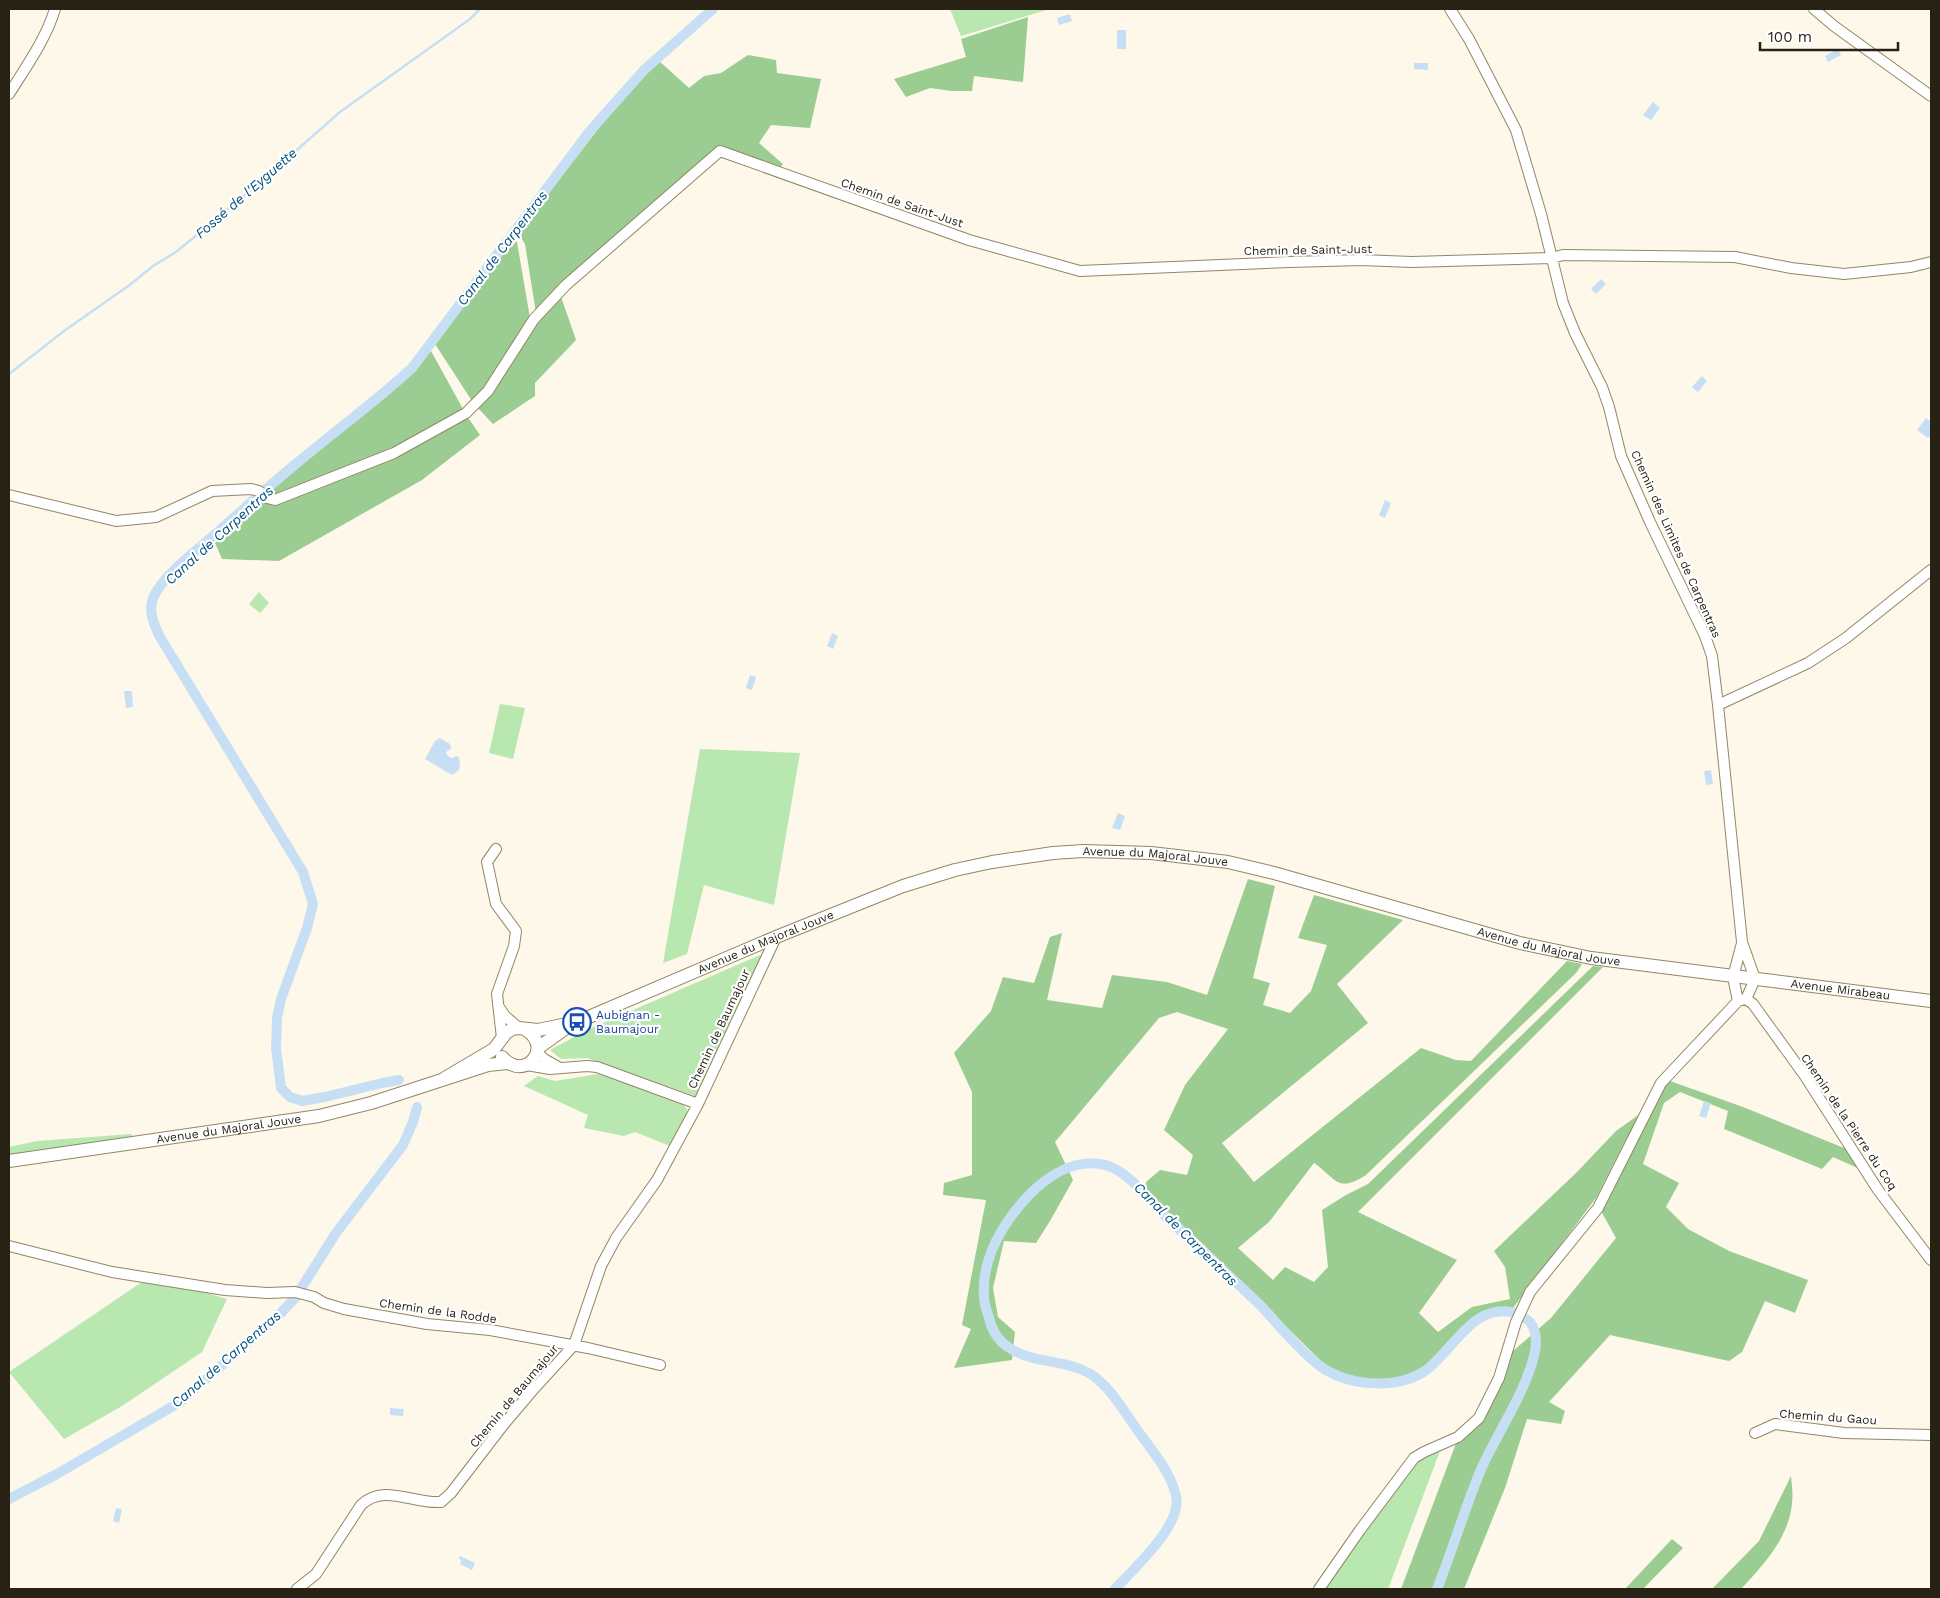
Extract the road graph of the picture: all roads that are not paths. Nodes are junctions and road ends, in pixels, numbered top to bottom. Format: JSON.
{"nodes":[{"id":1,"x":54,"y":9,"type":"edge"},
{"id":2,"x":1450,"y":9,"type":"edge"},
{"id":3,"x":1814,"y":9,"type":"edge"},
{"id":4,"x":9,"y":94,"type":"edge"},
{"id":5,"x":1931,"y":96,"type":"edge"},
{"id":6,"x":1552,"y":258,"type":"junction"},
{"id":7,"x":1931,"y":262,"type":"edge"},
{"id":8,"x":9,"y":495,"type":"edge"},
{"id":9,"x":1931,"y":570,"type":"edge"},
{"id":10,"x":1718,"y":705,"type":"junction"},
{"id":11,"x":496,"y":849,"type":"dead end"},
{"id":12,"x":776,"y":937,"type":"junction"},
{"id":13,"x":1742,"y":942,"type":"junction"},
{"id":14,"x":1733,"y":977,"type":"junction"},
{"id":15,"x":1753,"y":979,"type":"junction"},
{"id":16,"x":1742,"y":1000,"type":"junction"},
{"id":17,"x":1931,"y":1001,"type":"edge"},
{"id":18,"x":499,"y":1006,"type":"junction"},
{"id":19,"x":577,"y":1022,"type":"junction"},
{"id":20,"x":523,"y":1029,"type":"junction"},
{"id":21,"x":501,"y":1041,"type":"junction"},
{"id":22,"x":538,"y":1050,"type":"junction"},
{"id":23,"x":507,"y":1063,"type":"junction"},
{"id":24,"x":527,"y":1065,"type":"junction"},
{"id":25,"x":561,"y":1068,"type":"junction"},
{"id":26,"x":445,"y":1078,"type":"junction"},
{"id":27,"x":698,"y":1104,"type":"junction"},
{"id":28,"x":9,"y":1161,"type":"edge"},
{"id":29,"x":9,"y":1246,"type":"edge"},
{"id":30,"x":1931,"y":1260,"type":"edge"},
{"id":31,"x":574,"y":1345,"type":"junction"},
{"id":32,"x":660,"y":1365,"type":"dead end"},
{"id":33,"x":1755,"y":1433,"type":"dead end"},
{"id":34,"x":1931,"y":1435,"type":"edge"},
{"id":35,"x":297,"y":1589,"type":"edge"},
{"id":36,"x":1319,"y":1589,"type":"edge"}],
"edges":[{"from":1,"to":4,"type":"street"},
{"from":2,"to":6,"type":"street","name":"Chemin des Limites de Carpentras"},
{"from":3,"to":5,"type":"street"},
{"from":6,"to":7,"type":"street","name":"Chemin de Saint-Just"},
{"from":6,"to":8,"type":"street","name":"Chemin de Saint-Just"},
{"from":6,"to":10,"type":"street","name":"Chemin des Limites de Carpentras"},
{"from":9,"to":10,"type":"street"},
{"from":10,"to":13,"type":"street","name":"Chemin des Limites de Carpentras"},
{"from":11,"to":18,"type":"street"},
{"from":12,"to":14,"type":"main road","name":"Avenue du Majoral Jouve"},
{"from":12,"to":19,"type":"main road","name":"Avenue du Majoral Jouve"},
{"from":12,"to":27,"type":"street","name":"Chemin de Baumajour"},
{"from":13,"to":14,"type":"street","name":"Chemin des Limites de Carpentras"},
{"from":13,"to":15,"type":"street","name":"Chemin des Limites de Carpentras"},
{"from":14,"to":15,"type":"main road","name":"Avenue du Majoral Jouve"},
{"from":14,"to":16,"type":"street"},
{"from":15,"to":16,"type":"street"},
{"from":15,"to":17,"type":"main road","name":"Avenue Mirabeau"},
{"from":16,"to":30,"type":"street","name":"Chemin de la Pierre du Coq"},
{"from":16,"to":36,"type":"street"},
{"from":18,"to":20,"type":"street"},
{"from":18,"to":21,"type":"street"},
{"from":19,"to":20,"type":"main road","name":"Avenue du Majoral Jouve"},
{"from":19,"to":22,"type":"main road","name":"Avenue du Majoral Jouve"},
{"from":20,"to":21,"type":"main road","name":"Avenue du Majoral Jouve"},
{"from":20,"to":22,"type":"main road"},
{"from":21,"to":23,"type":"main road"},
{"from":21,"to":26,"type":"main road","name":"Avenue du Majoral Jouve"},
{"from":22,"to":24,"type":"main road","name":"Avenue du Majoral Jouve"},
{"from":22,"to":25,"type":"street"},
{"from":23,"to":24,"type":"main road","name":"Avenue du Majoral Jouve"},
{"from":23,"to":26,"type":"main road","name":"Avenue du Majoral Jouve"},
{"from":24,"to":25,"type":"street","name":"Chemin de Baumajour"},
{"from":25,"to":27,"type":"street","name":"Chemin de Baumajour"},
{"from":26,"to":28,"type":"main road","name":"Avenue du Majoral Jouve"},
{"from":27,"to":31,"type":"street","name":"Chemin de Baumajour"},
{"from":29,"to":31,"type":"street","name":"Chemin de la Rodde"},
{"from":31,"to":32,"type":"street","name":"Chemin de la Rodde"},
{"from":31,"to":35,"type":"street","name":"Chemin de Baumajour"},
{"from":33,"to":34,"type":"street","name":"Chemin du Gaou"}]}
